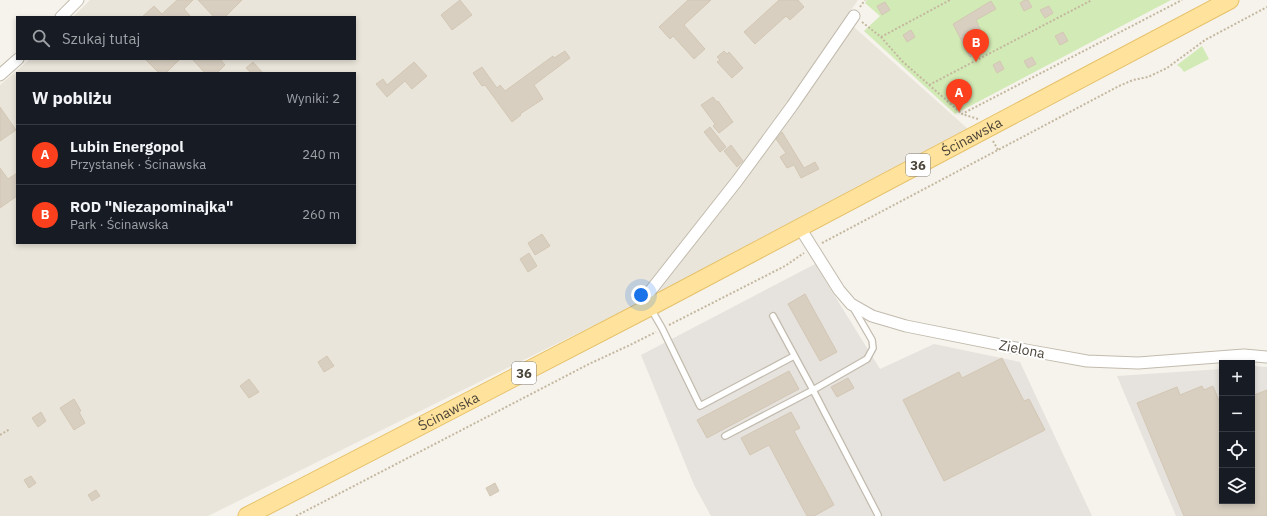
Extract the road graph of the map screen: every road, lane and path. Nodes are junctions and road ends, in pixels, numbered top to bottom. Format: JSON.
{"nodes":[{"id":1,"x":78,"y":0,"type":"edge"},
{"id":2,"x":950,"y":0,"type":"edge"},
{"id":3,"x":1092,"y":0,"type":"edge"},
{"id":4,"x":1182,"y":0,"type":"edge"},
{"id":5,"x":1230,"y":0,"type":"edge"},
{"id":6,"x":1267,"y":7,"type":"edge"},
{"id":7,"x":63,"y":16,"type":"edge"},
{"id":8,"x":854,"y":16,"type":"dead end"},
{"id":9,"x":868,"y":26,"type":"dead end"},
{"id":10,"x":881,"y":37,"type":"junction"},
{"id":11,"x":17,"y":60,"type":"edge"},
{"id":12,"x":0,"y":75,"type":"edge"},
{"id":13,"x":929,"y":85,"type":"junction"},
{"id":14,"x":962,"y":114,"type":"junction"},
{"id":15,"x":986,"y":129,"type":"junction"},
{"id":16,"x":800,"y":228,"type":"junction"},
{"id":17,"x":813,"y":248,"type":"junction"},
{"id":18,"x":647,"y":303,"type":"junction"},
{"id":19,"x":851,"y":304,"type":"junction"},
{"id":20,"x":773,"y":316,"type":"dead end"},
{"id":21,"x":662,"y":328,"type":"junction"},
{"id":22,"x":794,"y":356,"type":"junction"},
{"id":23,"x":1267,"y":357,"type":"edge"},
{"id":24,"x":813,"y":390,"type":"junction"},
{"id":25,"x":10,"y":429,"type":"dead end"},
{"id":26,"x":0,"y":435,"type":"edge"},
{"id":27,"x":725,"y":436,"type":"dead end"},
{"id":28,"x":878,"y":515,"type":"edge"},
{"id":29,"x":247,"y":516,"type":"edge"},
{"id":30,"x":296,"y":516,"type":"edge"}],
"edges":[{"from":1,"to":7,"type":"street"},
{"from":2,"to":10,"type":"path"},
{"from":3,"to":13,"type":"path"},
{"from":4,"to":14,"type":"path"},
{"from":5,"to":15,"type":"main road","name":"Ścinawska","number":"36"},
{"from":6,"to":17,"type":"path"},
{"from":8,"to":18,"type":"street","name":"Ścinawska"},
{"from":9,"to":10,"type":"path"},
{"from":10,"to":13,"type":"path"},
{"from":11,"to":12,"type":"street"},
{"from":13,"to":14,"type":"path"},
{"from":14,"to":15,"type":"path"},
{"from":15,"to":16,"type":"main road","name":"Ścinawska","number":"36"},
{"from":16,"to":17,"type":"street","name":"Zielona"},
{"from":16,"to":18,"type":"main road","name":"Ścinawska","number":"36"},
{"from":17,"to":19,"type":"street","name":"Zielona"},
{"from":17,"to":21,"type":"path"},
{"from":18,"to":21,"type":"lane"},
{"from":18,"to":29,"type":"main road","name":"Ścinawska","number":"36"},
{"from":19,"to":23,"type":"street","name":"Zielona"},
{"from":19,"to":24,"type":"lane"},
{"from":20,"to":22,"type":"lane"},
{"from":21,"to":22,"type":"lane"},
{"from":21,"to":30,"type":"path"},
{"from":22,"to":24,"type":"lane"},
{"from":24,"to":27,"type":"lane"},
{"from":24,"to":28,"type":"lane"},
{"from":25,"to":26,"type":"path"}]}
